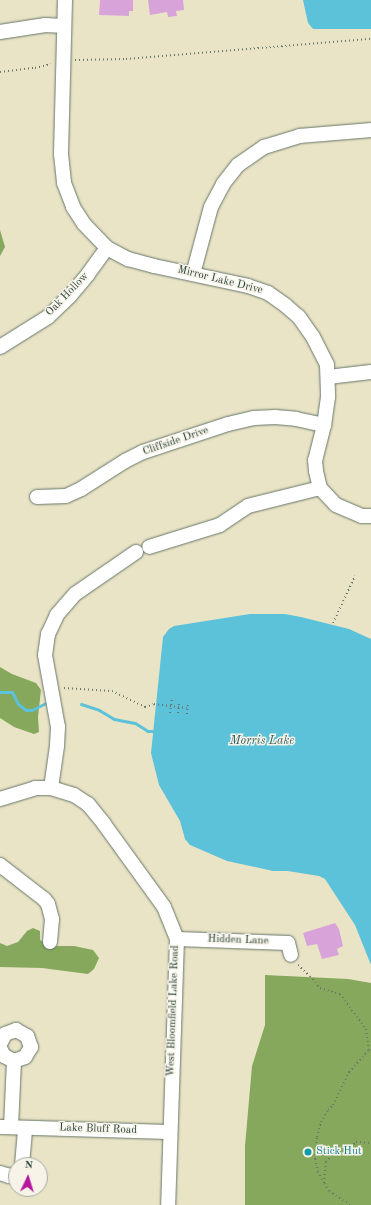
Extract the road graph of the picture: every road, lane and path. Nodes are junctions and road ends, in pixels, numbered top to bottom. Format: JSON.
{"nodes":[{"id":1,"x":65,"y":0,"type":"edge"},
{"id":2,"x":64,"y":26,"type":"junction"},
{"id":3,"x":0,"y":32,"type":"edge"},
{"id":4,"x":371,"y":38,"type":"edge"},
{"id":5,"x":68,"y":61,"type":"dead end"},
{"id":6,"x":56,"y":63,"type":"dead end"},
{"id":7,"x":0,"y":72,"type":"edge"},
{"id":8,"x":371,"y":130,"type":"edge"},
{"id":9,"x":107,"y":248,"type":"junction"},
{"id":10,"x":193,"y":274,"type":"junction"},
{"id":11,"x":0,"y":347,"type":"edge"},
{"id":12,"x":371,"y":372,"type":"edge"},
{"id":13,"x":328,"y":377,"type":"junction"},
{"id":14,"x":324,"y":425,"type":"junction"},
{"id":15,"x":320,"y":488,"type":"junction"},
{"id":16,"x":37,"y":497,"type":"dead end"},
{"id":17,"x":371,"y":516,"type":"edge"},
{"id":18,"x":149,"y":547,"type":"dead end"},
{"id":19,"x":136,"y":552,"type":"dead end"},
{"id":20,"x":354,"y":576,"type":"dead end"},
{"id":21,"x":332,"y":623,"type":"dead end"},
{"id":22,"x":51,"y":688,"type":"junction"},
{"id":23,"x":172,"y":699,"type":"dead end"},
{"id":24,"x":179,"y":701,"type":"dead end"},
{"id":25,"x":188,"y":702,"type":"dead end"},
{"id":26,"x":171,"y":706,"type":"junction"},
{"id":27,"x":179,"y":707,"type":"junction"},
{"id":28,"x":187,"y":708,"type":"junction"},
{"id":29,"x":170,"y":713,"type":"dead end"},
{"id":30,"x":178,"y":713,"type":"dead end"},
{"id":31,"x":187,"y":714,"type":"dead end"},
{"id":32,"x":51,"y":788,"type":"junction"},
{"id":33,"x":0,"y":799,"type":"edge"},
{"id":34,"x":0,"y":866,"type":"edge"},
{"id":35,"x":177,"y":939,"type":"junction"},
{"id":36,"x":50,"y":942,"type":"dead end"},
{"id":37,"x":291,"y":955,"type":"joint"},
{"id":38,"x":0,"y":1044,"type":"edge"},
{"id":39,"x":0,"y":1048,"type":"edge"},
{"id":40,"x":370,"y":1051,"type":"edge"},
{"id":41,"x":14,"y":1061,"type":"junction"},
{"id":42,"x":12,"y":1128,"type":"edge"},
{"id":43,"x":170,"y":1132,"type":"junction"},
{"id":44,"x":371,"y":1143,"type":"edge"},
{"id":45,"x":20,"y":1157,"type":"edge"},
{"id":46,"x":324,"y":1183,"type":"junction"},
{"id":47,"x":168,"y":1205,"type":"edge"},
{"id":48,"x":350,"y":1205,"type":"edge"}],
"edges":[{"from":1,"to":2,"type":"street","name":"Mirror Lake Drive"},
{"from":2,"to":3,"type":"street"},
{"from":2,"to":9,"type":"street","name":"Mirror Lake Drive"},
{"from":4,"to":5,"type":"path"},
{"from":6,"to":7,"type":"path"},
{"from":8,"to":10,"type":"street"},
{"from":9,"to":10,"type":"street","name":"Mirror Lake Drive"},
{"from":9,"to":11,"type":"street","name":"Oak Hollow"},
{"from":10,"to":13,"type":"street","name":"Mirror Lake Drive"},
{"from":12,"to":13,"type":"street"},
{"from":13,"to":14,"type":"street","name":"Mirror Lake Drive"},
{"from":14,"to":15,"type":"street","name":"Mirror Lake Drive"},
{"from":14,"to":16,"type":"street","name":"Cliffside Drive"},
{"from":15,"to":17,"type":"street"},
{"from":15,"to":18,"type":"street"},
{"from":19,"to":22,"type":"street"},
{"from":20,"to":21,"type":"path"},
{"from":22,"to":26,"type":"path"},
{"from":22,"to":32,"type":"street"},
{"from":23,"to":26,"type":"path"},
{"from":24,"to":27,"type":"path"},
{"from":25,"to":28,"type":"path"},
{"from":26,"to":27,"type":"path"},
{"from":26,"to":29,"type":"path"},
{"from":27,"to":28,"type":"path"},
{"from":27,"to":30,"type":"path"},
{"from":28,"to":31,"type":"path"},
{"from":32,"to":33,"type":"street"},
{"from":32,"to":35,"type":"street","name":"West Bloomfield Lake Road"},
{"from":34,"to":36,"type":"street"},
{"from":35,"to":37,"type":"street","name":"Hidden Lane"},
{"from":35,"to":43,"type":"street","name":"West Bloomfield Lake Road"},
{"from":37,"to":40,"type":"path"},
{"from":38,"to":41,"type":"street"},
{"from":39,"to":41,"type":"street"},
{"from":40,"to":46,"type":"path"},
{"from":41,"to":42,"type":"street"},
{"from":42,"to":43,"type":"street","name":"Lake Bluff Road"},
{"from":42,"to":45,"type":"street"},
{"from":43,"to":47,"type":"street","name":"West Bloomfield Lake Road"},
{"from":44,"to":46,"type":"path"},
{"from":46,"to":48,"type":"path"}]}
